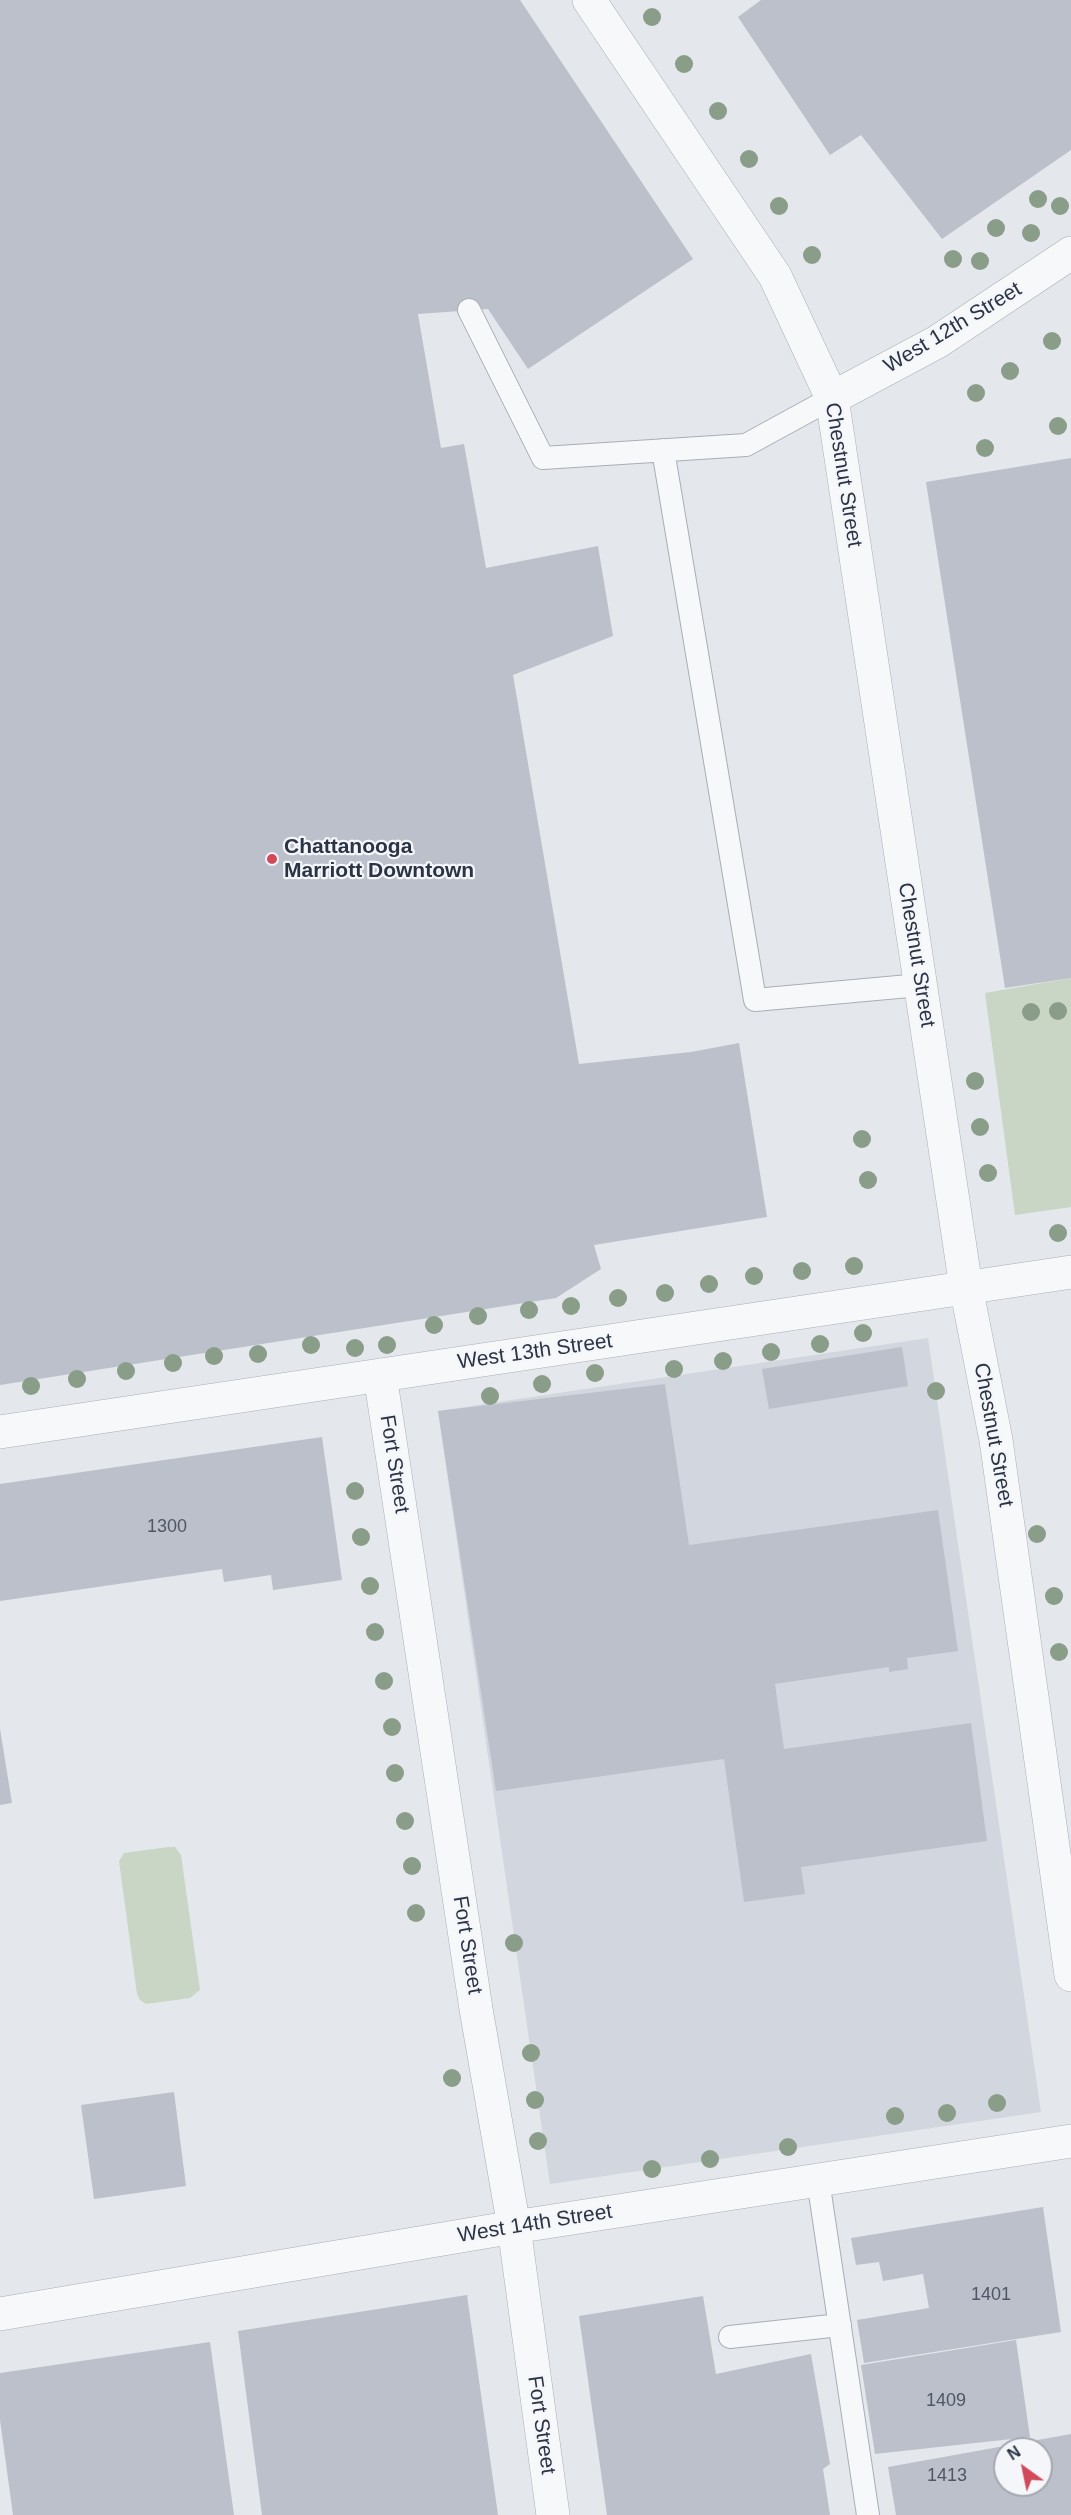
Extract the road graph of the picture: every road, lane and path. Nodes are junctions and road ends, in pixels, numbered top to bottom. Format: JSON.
{"nodes":[{"id":1,"x":589,"y":0,"type":"edge"},
{"id":2,"x":1071,"y":253,"type":"edge"},
{"id":3,"x":469,"y":310,"type":"dead end"},
{"id":4,"x":832,"y":398,"type":"junction"},
{"id":5,"x":663,"y":450,"type":"junction"},
{"id":6,"x":920,"y":985,"type":"junction"},
{"id":7,"x":1071,"y":1272,"type":"edge"},
{"id":8,"x":966,"y":1287,"type":"junction"},
{"id":9,"x":380,"y":1375,"type":"junction"},
{"id":10,"x":0,"y":1432,"type":"edge"},
{"id":11,"x":1071,"y":1975,"type":"edge"},
{"id":12,"x":1071,"y":2141,"type":"edge"},
{"id":13,"x":818,"y":2180,"type":"junction"},
{"id":14,"x":514,"y":2227,"type":"junction"},
{"id":15,"x":0,"y":2314,"type":"edge"},
{"id":16,"x":840,"y":2325,"type":"junction"},
{"id":17,"x":730,"y":2337,"type":"dead end"},
{"id":18,"x":553,"y":2515,"type":"edge"},
{"id":19,"x":868,"y":2515,"type":"edge"}],
"edges":[{"from":1,"to":4,"type":"street","name":"Chestnut Street"},
{"from":2,"to":4,"type":"street","name":"West 12th Street"},
{"from":3,"to":5,"type":"lane"},
{"from":4,"to":5,"type":"lane"},
{"from":4,"to":6,"type":"street","name":"Chestnut Street"},
{"from":5,"to":6,"type":"lane"},
{"from":6,"to":8,"type":"street","name":"Chestnut Street"},
{"from":7,"to":8,"type":"street","name":"West 13th Street"},
{"from":8,"to":9,"type":"street","name":"West 13th Street"},
{"from":8,"to":11,"type":"street","name":"Chestnut Street"},
{"from":9,"to":10,"type":"street","name":"West 13th Street"},
{"from":9,"to":14,"type":"street","name":"Fort Street"},
{"from":12,"to":13,"type":"street","name":"West 14th Street"},
{"from":13,"to":14,"type":"street","name":"West 14th Street"},
{"from":13,"to":16,"type":"lane"},
{"from":14,"to":15,"type":"street","name":"West 14th Street"},
{"from":14,"to":18,"type":"street","name":"Fort Street"},
{"from":16,"to":17,"type":"lane"},
{"from":16,"to":19,"type":"lane"}]}
